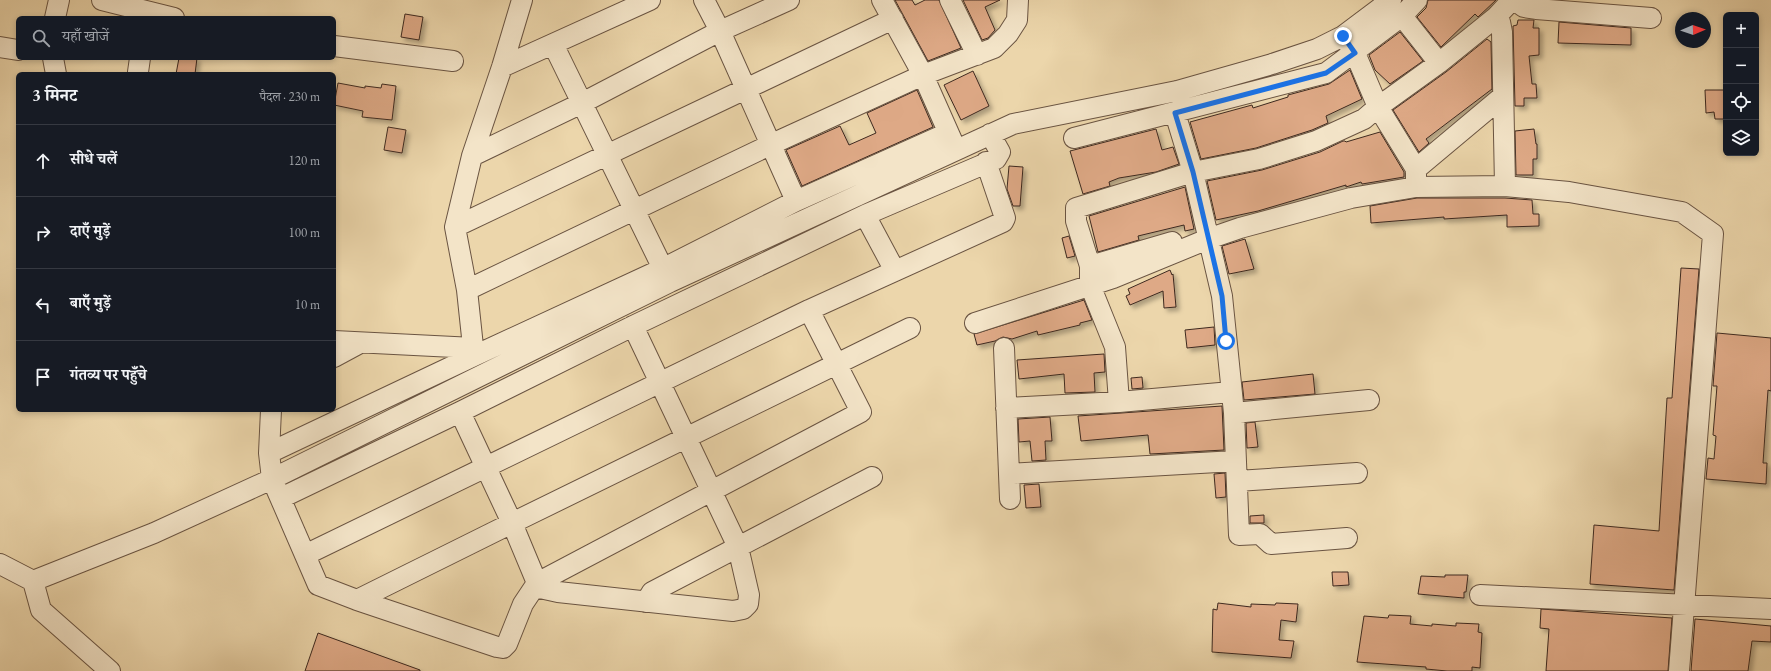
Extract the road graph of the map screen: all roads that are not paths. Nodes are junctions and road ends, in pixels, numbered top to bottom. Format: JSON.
{"nodes":[{"id":1,"x":59,"y":0,"type":"edge"},
{"id":2,"x":102,"y":0,"type":"edge"},
{"id":3,"x":522,"y":0,"type":"edge"},
{"id":4,"x":650,"y":0,"type":"edge"},
{"id":5,"x":704,"y":0,"type":"edge"},
{"id":6,"x":789,"y":0,"type":"edge"},
{"id":7,"x":882,"y":0,"type":"edge"},
{"id":8,"x":950,"y":0,"type":"edge"},
{"id":9,"x":1018,"y":0,"type":"edge"},
{"id":10,"x":1417,"y":0,"type":"edge"},
{"id":11,"x":1513,"y":0,"type":"edge"},
{"id":12,"x":1396,"y":8,"type":"edge"},
{"id":13,"x":1613,"y":8,"type":"edge"},
{"id":14,"x":145,"y":14,"type":"edge"},
{"id":15,"x":55,"y":16,"type":"edge"},
{"id":16,"x":160,"y":16,"type":"edge"},
{"id":17,"x":1496,"y":17,"type":"junction"},
{"id":18,"x":1651,"y":18,"type":"dead end"},
{"id":19,"x":893,"y":19,"type":"junction"},
{"id":20,"x":720,"y":30,"type":"junction"},
{"id":21,"x":1343,"y":36,"type":"junction"},
{"id":22,"x":553,"y":44,"type":"junction"},
{"id":23,"x":336,"y":46,"type":"edge"},
{"id":24,"x":0,"y":47,"type":"edge"},
{"id":25,"x":16,"y":50,"type":"edge"},
{"id":26,"x":1355,"y":53,"type":"junction"},
{"id":27,"x":977,"y":56,"type":"junction"},
{"id":28,"x":453,"y":61,"type":"dead end"},
{"id":29,"x":1439,"y":63,"type":"junction"},
{"id":30,"x":502,"y":67,"type":"junction"},
{"id":31,"x":923,"y":75,"type":"junction"},
{"id":32,"x":746,"y":88,"type":"junction"},
{"id":33,"x":1502,"y":97,"type":"junction"},
{"id":34,"x":582,"y":103,"type":"junction"},
{"id":35,"x":1378,"y":107,"type":"junction"},
{"id":36,"x":1175,"y":113,"type":"junction"},
{"id":37,"x":990,"y":134,"type":"junction"},
{"id":38,"x":1074,"y":138,"type":"dead end"},
{"id":39,"x":952,"y":141,"type":"junction"},
{"id":40,"x":772,"y":144,"type":"junction"},
{"id":41,"x":472,"y":156,"type":"junction"},
{"id":42,"x":608,"y":156,"type":"junction"},
{"id":43,"x":986,"y":162,"type":"junction"},
{"id":44,"x":1193,"y":172,"type":"junction"},
{"id":45,"x":1416,"y":178,"type":"junction"},
{"id":46,"x":1505,"y":186,"type":"junction"},
{"id":47,"x":796,"y":201,"type":"junction"},
{"id":48,"x":634,"y":211,"type":"junction"},
{"id":49,"x":865,"y":215,"type":"junction"},
{"id":50,"x":455,"y":228,"type":"junction"},
{"id":51,"x":1207,"y":236,"type":"junction"},
{"id":52,"x":895,"y":271,"type":"junction"},
{"id":53,"x":1090,"y":275,"type":"junction"},
{"id":54,"x":666,"y":276,"type":"junction"},
{"id":55,"x":467,"y":290,"type":"junction"},
{"id":56,"x":809,"y":310,"type":"junction"},
{"id":57,"x":975,"y":323,"type":"dead end"},
{"id":58,"x":633,"y":326,"type":"junction"},
{"id":59,"x":910,"y":328,"type":"dead end"},
{"id":60,"x":336,"y":341,"type":"edge"},
{"id":61,"x":360,"y":343,"type":"junction"},
{"id":62,"x":1004,"y":348,"type":"dead end"},
{"id":63,"x":474,"y":352,"type":"junction"},
{"id":64,"x":336,"y":356,"type":"edge"},
{"id":65,"x":836,"y":364,"type":"junction"},
{"id":66,"x":660,"y":383,"type":"junction"},
{"id":67,"x":1231,"y":392,"type":"junction"},
{"id":68,"x":1369,"y":400,"type":"dead end"},
{"id":69,"x":1119,"y":402,"type":"junction"},
{"id":70,"x":1006,"y":408,"type":"junction"},
{"id":71,"x":271,"y":412,"type":"edge"},
{"id":72,"x":460,"y":412,"type":"junction"},
{"id":73,"x":1234,"y":413,"type":"junction"},
{"id":74,"x":686,"y":437,"type":"junction"},
{"id":75,"x":269,"y":453,"type":"junction"},
{"id":76,"x":1236,"y":461,"type":"junction"},
{"id":77,"x":485,"y":466,"type":"junction"},
{"id":78,"x":1357,"y":473,"type":"dead end"},
{"id":79,"x":1009,"y":474,"type":"junction"},
{"id":80,"x":872,"y":477,"type":"dead end"},
{"id":81,"x":272,"y":479,"type":"junction"},
{"id":82,"x":1237,"y":481,"type":"junction"},
{"id":83,"x":712,"y":492,"type":"junction"},
{"id":84,"x":281,"y":498,"type":"junction"},
{"id":85,"x":1010,"y":499,"type":"dead end"},
{"id":86,"x":512,"y":522,"type":"junction"},
{"id":87,"x":1347,"y":538,"type":"dead end"},
{"id":88,"x":738,"y":547,"type":"junction"},
{"id":89,"x":305,"y":554,"type":"junction"},
{"id":90,"x":0,"y":564,"type":"edge"},
{"id":91,"x":34,"y":581,"type":"junction"},
{"id":92,"x":536,"y":583,"type":"junction"},
{"id":93,"x":1480,"y":595,"type":"dead end"},
{"id":94,"x":357,"y":600,"type":"junction"},
{"id":95,"x":646,"y":602,"type":"junction"},
{"id":96,"x":1684,"y":605,"type":"junction"},
{"id":97,"x":1771,"y":609,"type":"edge"},
{"id":98,"x":110,"y":671,"type":"edge"},
{"id":99,"x":1678,"y":671,"type":"edge"}],
"edges":[{"from":1,"to":15,"type":"street"},
{"from":2,"to":14,"type":"street"},
{"from":3,"to":30,"type":"street"},
{"from":4,"to":22,"type":"street"},
{"from":5,"to":20,"type":"street"},
{"from":6,"to":20,"type":"street"},
{"from":7,"to":19,"type":"street"},
{"from":8,"to":27,"type":"street"},
{"from":9,"to":27,"type":"street"},
{"from":10,"to":12,"type":"street"},
{"from":11,"to":13,"type":"street"},
{"from":11,"to":17,"type":"street"},
{"from":12,"to":21,"type":"street"},
{"from":12,"to":26,"type":"street"},
{"from":12,"to":29,"type":"street"},
{"from":13,"to":18,"type":"street"},
{"from":14,"to":16,"type":"street"},
{"from":17,"to":29,"type":"street"},
{"from":17,"to":33,"type":"street"},
{"from":19,"to":31,"type":"street"},
{"from":19,"to":32,"type":"street"},
{"from":20,"to":32,"type":"street"},
{"from":20,"to":34,"type":"street"},
{"from":21,"to":26,"type":"street"},
{"from":21,"to":37,"type":"street"},
{"from":22,"to":30,"type":"street"},
{"from":22,"to":34,"type":"street"},
{"from":23,"to":28,"type":"street"},
{"from":24,"to":25,"type":"street"},
{"from":26,"to":35,"type":"street"},
{"from":26,"to":36,"type":"street"},
{"from":27,"to":31,"type":"street"},
{"from":29,"to":35,"type":"street"},
{"from":30,"to":41,"type":"street"},
{"from":31,"to":39,"type":"street"},
{"from":31,"to":40,"type":"street"},
{"from":32,"to":40,"type":"street"},
{"from":32,"to":42,"type":"street"},
{"from":33,"to":45,"type":"street"},
{"from":33,"to":46,"type":"street"},
{"from":34,"to":41,"type":"street"},
{"from":34,"to":42,"type":"street"},
{"from":35,"to":44,"type":"street"},
{"from":35,"to":45,"type":"street"},
{"from":36,"to":38,"type":"street"},
{"from":36,"to":44,"type":"street"},
{"from":37,"to":39,"type":"street"},
{"from":37,"to":43,"type":"street"},
{"from":39,"to":47,"type":"street"},
{"from":39,"to":54,"type":"street"},
{"from":40,"to":47,"type":"street"},
{"from":40,"to":48,"type":"street"},
{"from":41,"to":50,"type":"street"},
{"from":42,"to":48,"type":"street"},
{"from":42,"to":50,"type":"street"},
{"from":43,"to":49,"type":"street"},
{"from":43,"to":52,"type":"street"},
{"from":44,"to":51,"type":"street"},
{"from":44,"to":53,"type":"street"},
{"from":45,"to":46,"type":"street"},
{"from":45,"to":51,"type":"street"},
{"from":46,"to":96,"type":"street"},
{"from":47,"to":54,"type":"street"},
{"from":48,"to":54,"type":"street"},
{"from":48,"to":55,"type":"street"},
{"from":49,"to":52,"type":"street"},
{"from":49,"to":58,"type":"street"},
{"from":50,"to":55,"type":"street"},
{"from":51,"to":53,"type":"street"},
{"from":51,"to":67,"type":"street"},
{"from":52,"to":56,"type":"street"},
{"from":53,"to":57,"type":"street"},
{"from":53,"to":69,"type":"street"},
{"from":54,"to":63,"type":"street"},
{"from":54,"to":81,"type":"street"},
{"from":55,"to":63,"type":"street"},
{"from":56,"to":65,"type":"street"},
{"from":56,"to":66,"type":"street"},
{"from":58,"to":66,"type":"street"},
{"from":58,"to":72,"type":"street"},
{"from":59,"to":65,"type":"street"},
{"from":60,"to":61,"type":"street"},
{"from":61,"to":63,"type":"street"},
{"from":61,"to":64,"type":"street"},
{"from":62,"to":70,"type":"street"},
{"from":63,"to":75,"type":"street"},
{"from":65,"to":74,"type":"street"},
{"from":65,"to":83,"type":"street"},
{"from":66,"to":74,"type":"street"},
{"from":66,"to":77,"type":"street"},
{"from":67,"to":69,"type":"street"},
{"from":67,"to":73,"type":"street"},
{"from":68,"to":73,"type":"street"},
{"from":69,"to":70,"type":"street"},
{"from":70,"to":79,"type":"street"},
{"from":71,"to":75,"type":"street"},
{"from":72,"to":77,"type":"street"},
{"from":72,"to":84,"type":"street"},
{"from":73,"to":76,"type":"street"},
{"from":74,"to":83,"type":"street"},
{"from":74,"to":86,"type":"street"},
{"from":75,"to":81,"type":"street"},
{"from":76,"to":79,"type":"street"},
{"from":76,"to":82,"type":"street"},
{"from":77,"to":86,"type":"street"},
{"from":77,"to":89,"type":"street"},
{"from":78,"to":82,"type":"street"},
{"from":79,"to":85,"type":"street"},
{"from":80,"to":88,"type":"street"},
{"from":81,"to":84,"type":"street"},
{"from":81,"to":91,"type":"street"},
{"from":82,"to":87,"type":"street"},
{"from":83,"to":88,"type":"street"},
{"from":83,"to":92,"type":"street"},
{"from":84,"to":89,"type":"street"},
{"from":86,"to":92,"type":"street"},
{"from":86,"to":94,"type":"street"},
{"from":88,"to":95,"type":"street"},
{"from":88,"to":95,"type":"street"},
{"from":89,"to":94,"type":"street"},
{"from":90,"to":91,"type":"street"},
{"from":91,"to":98,"type":"street"},
{"from":92,"to":94,"type":"street"},
{"from":92,"to":95,"type":"street"},
{"from":93,"to":96,"type":"street"},
{"from":96,"to":97,"type":"street"},
{"from":96,"to":99,"type":"street"}]}
